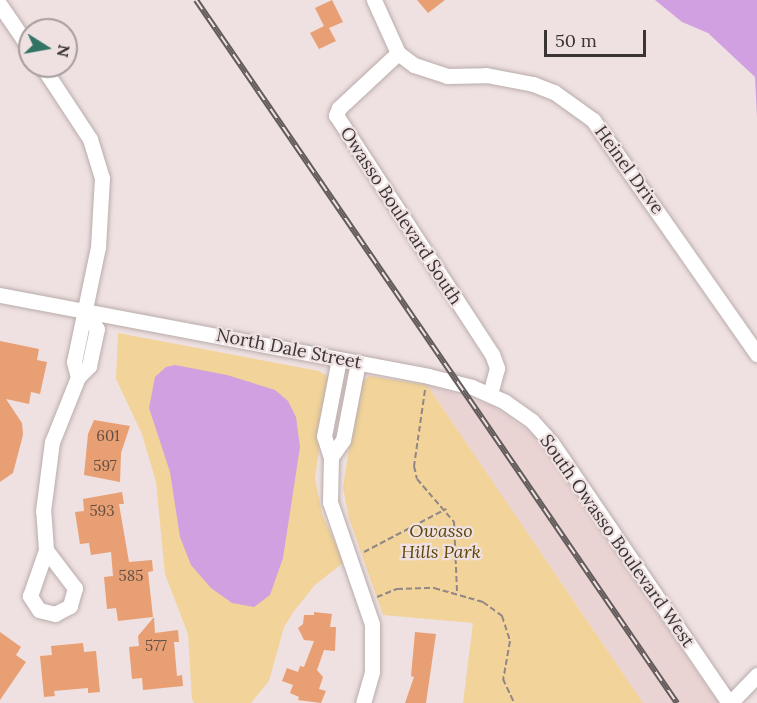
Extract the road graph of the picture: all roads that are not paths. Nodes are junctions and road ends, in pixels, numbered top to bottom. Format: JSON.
{"nodes":[{"id":1,"x":374,"y":0,"type":"edge"},
{"id":2,"x":0,"y":5,"type":"edge"},
{"id":3,"x":18,"y":31,"type":"edge"},
{"id":4,"x":398,"y":52,"type":"junction"},
{"id":5,"x":50,"y":78,"type":"edge"},
{"id":6,"x":0,"y":295,"type":"edge"},
{"id":7,"x":86,"y":311,"type":"junction"},
{"id":8,"x":757,"y":354,"type":"edge"},
{"id":9,"x":339,"y":359,"type":"junction"},
{"id":10,"x":358,"y":362,"type":"junction"},
{"id":11,"x":490,"y":394,"type":"junction"},
{"id":12,"x":331,"y":458,"type":"junction"},
{"id":13,"x":46,"y":550,"type":"dead end"},
{"id":14,"x":757,"y":675,"type":"edge"},
{"id":15,"x":363,"y":703,"type":"edge"},
{"id":16,"x":729,"y":703,"type":"edge"}],
"edges":[{"from":1,"to":4,"type":"street"},
{"from":2,"to":3,"type":"street"},
{"from":4,"to":8,"type":"street","name":"Heinel Drive"},
{"from":4,"to":11,"type":"street","name":"Owasso Boulevard South"},
{"from":5,"to":7,"type":"street"},
{"from":6,"to":7,"type":"street","name":"North Dale Street"},
{"from":7,"to":9,"type":"street","name":"North Dale Street"},
{"from":7,"to":13,"type":"street"},
{"from":9,"to":10,"type":"street","name":"North Dale Street"},
{"from":9,"to":12,"type":"street"},
{"from":10,"to":11,"type":"street","name":"North Dale Street"},
{"from":10,"to":12,"type":"street"},
{"from":11,"to":16,"type":"street","name":"South Owasso Boulevard West"},
{"from":12,"to":15,"type":"street"},
{"from":14,"to":16,"type":"street"}]}
